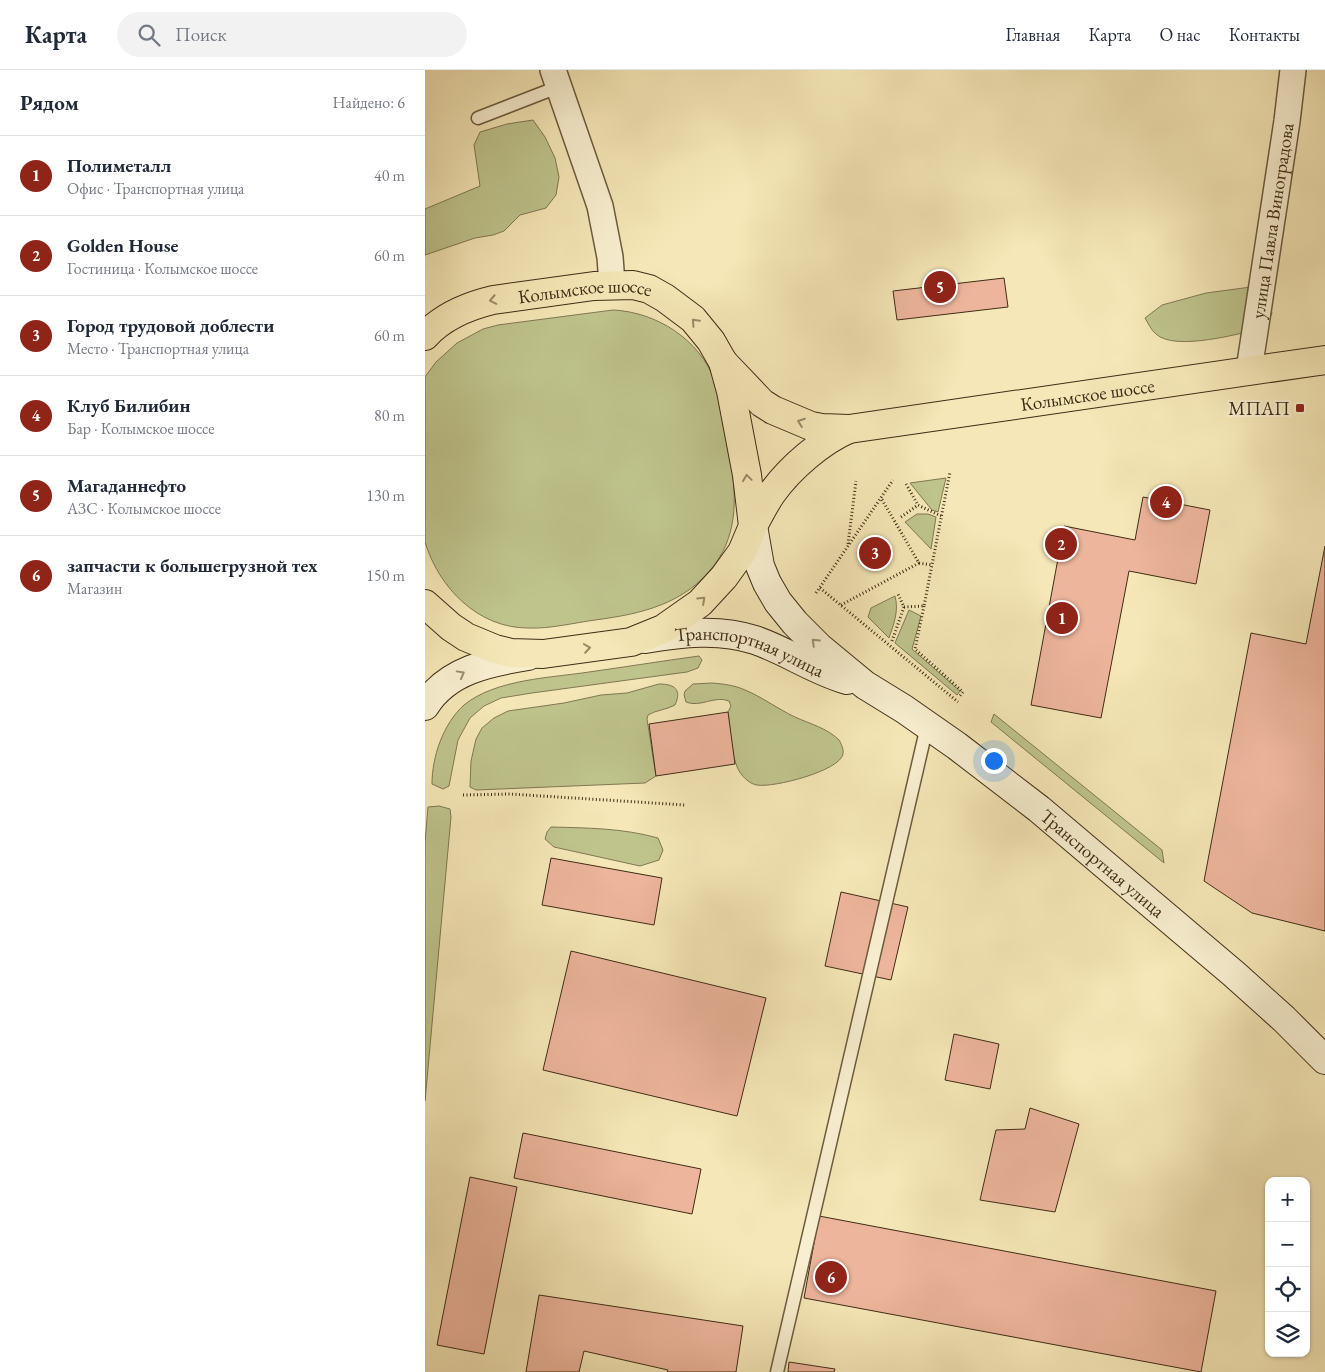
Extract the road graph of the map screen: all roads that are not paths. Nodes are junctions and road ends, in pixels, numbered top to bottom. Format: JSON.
{"nodes":[{"id":1,"x":1293,"y":70,"type":"edge"},
{"id":2,"x":556,"y":79,"type":"edge"},
{"id":3,"x":478,"y":118,"type":"dead end"},
{"id":4,"x":613,"y":284,"type":"junction"},
{"id":5,"x":425,"y":336,"type":"edge"},
{"id":6,"x":1325,"y":360,"type":"edge"},
{"id":7,"x":723,"y":362,"type":"junction"},
{"id":8,"x":1249,"y":370,"type":"junction"},
{"id":9,"x":849,"y":429,"type":"junction"},
{"id":10,"x":753,"y":526,"type":"junction"},
{"id":11,"x":429,"y":607,"type":"edge"},
{"id":12,"x":631,"y":642,"type":"junction"},
{"id":13,"x":543,"y":654,"type":"junction"},
{"id":14,"x":865,"y":685,"type":"junction"},
{"id":15,"x":425,"y":706,"type":"edge"},
{"id":16,"x":927,"y":726,"type":"junction"},
{"id":17,"x":1325,"y":1060,"type":"edge"},
{"id":18,"x":777,"y":1372,"type":"edge"}],
"edges":[{"from":1,"to":8,"type":"street","name":"улица Павла Виноградова"},
{"from":2,"to":3,"type":"lane"},
{"from":2,"to":4,"type":"street"},
{"from":4,"to":5,"type":"main road","name":"Колымское шоссе","one_way":true},
{"from":7,"to":4,"type":"main road","name":"Колымское шоссе","one_way":true},
{"from":6,"to":8,"type":"main road","name":"Колымское шоссе"},
{"from":9,"to":7,"type":"main road","name":"Колымское шоссе","one_way":true},
{"from":10,"to":7,"type":"main road","name":"Колымское шоссе","one_way":true},
{"from":8,"to":9,"type":"main road","name":"Колымское шоссе"},
{"from":9,"to":10,"type":"main road","name":"Колымское шоссе"},
{"from":12,"to":10,"type":"main road","name":"Колымское шоссе","one_way":true},
{"from":14,"to":10,"type":"main road","name":"Транспортная улица","one_way":true},
{"from":11,"to":13,"type":"main road","name":"Колымское шоссе"},
{"from":13,"to":12,"type":"main road","name":"Колымское шоссе","one_way":true},
{"from":12,"to":14,"type":"main road","name":"Транспортная улица"},
{"from":15,"to":13,"type":"main road","one_way":true},
{"from":14,"to":16,"type":"main road","name":"Транспортная улица"},
{"from":16,"to":17,"type":"main road","name":"Транспортная улица"},
{"from":16,"to":18,"type":"lane"}]}
